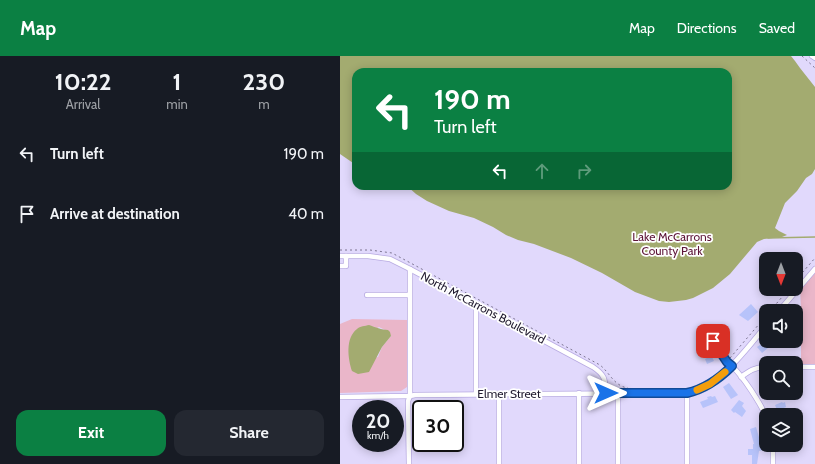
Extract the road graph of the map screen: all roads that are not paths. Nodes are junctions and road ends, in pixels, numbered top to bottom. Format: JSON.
{"nodes":[{"id":1,"x":812,"y":56,"type":"edge"},
{"id":2,"x":815,"y":58,"type":"edge"},
{"id":3,"x":340,"y":256,"type":"edge"},
{"id":4,"x":346,"y":256,"type":"junction"},
{"id":5,"x":340,"y":266,"type":"edge"},
{"id":6,"x":410,"y":269,"type":"junction"},
{"id":7,"x":815,"y":269,"type":"edge"},
{"id":8,"x":367,"y":295,"type":"dead end"},
{"id":9,"x":410,"y":295,"type":"junction"},
{"id":10,"x":476,"y":304,"type":"junction"},
{"id":11,"x":785,"y":304,"type":"edge"},
{"id":12,"x":707,"y":330,"type":"dead end"},
{"id":13,"x":759,"y":334,"type":"edge"},
{"id":14,"x":732,"y":366,"type":"junction"},
{"id":15,"x":803,"y":367,"type":"edge"},
{"id":16,"x":815,"y":367,"type":"edge"},
{"id":17,"x":759,"y":368,"type":"edge"},
{"id":18,"x":741,"y":377,"type":"junction"},
{"id":19,"x":579,"y":393,"type":"junction"},
{"id":20,"x":606,"y":393,"type":"junction"},
{"id":21,"x":618,"y":393,"type":"junction"},
{"id":22,"x":687,"y":393,"type":"junction"},
{"id":23,"x":476,"y":394,"type":"junction"},
{"id":24,"x":499,"y":394,"type":"junction"},
{"id":25,"x":410,"y":396,"type":"junction"},
{"id":26,"x":340,"y":397,"type":"edge"},
{"id":27,"x":762,"y":408,"type":"edge"},
{"id":28,"x":773,"y":452,"type":"edge"},
{"id":29,"x":409,"y":464,"type":"edge"},
{"id":30,"x":499,"y":464,"type":"edge"},
{"id":31,"x":579,"y":464,"type":"edge"},
{"id":32,"x":618,"y":464,"type":"edge"},
{"id":33,"x":687,"y":464,"type":"edge"},
{"id":34,"x":773,"y":464,"type":"edge"}],
"edges":[{"from":1,"to":2,"type":"street"},
{"from":3,"to":4,"type":"street","name":"North McCarrons Boulevard"},
{"from":4,"to":5,"type":"street"},
{"from":4,"to":6,"type":"street","name":"North McCarrons Boulevard"},
{"from":6,"to":9,"type":"street"},
{"from":6,"to":10,"type":"street","name":"North McCarrons Boulevard"},
{"from":7,"to":11,"type":"street"},
{"from":8,"to":9,"type":"street"},
{"from":9,"to":25,"type":"street"},
{"from":10,"to":20,"type":"street","name":"North McCarrons Boulevard"},
{"from":10,"to":23,"type":"street"},
{"from":12,"to":14,"type":"street"},
{"from":13,"to":14,"type":"street"},
{"from":14,"to":18,"type":"street"},
{"from":14,"to":22,"type":"street"},
{"from":15,"to":16,"type":"street"},
{"from":17,"to":18,"type":"street"},
{"from":18,"to":27,"type":"street"},
{"from":19,"to":20,"type":"street","name":"Elmer Street"},
{"from":19,"to":24,"type":"street","name":"Elmer Street"},
{"from":19,"to":31,"type":"street"},
{"from":20,"to":21,"type":"street","name":"Elmer Street"},
{"from":21,"to":22,"type":"street"},
{"from":21,"to":32,"type":"street"},
{"from":22,"to":33,"type":"street"},
{"from":23,"to":24,"type":"street","name":"Elmer Street"},
{"from":23,"to":25,"type":"street","name":"Elmer Street"},
{"from":24,"to":30,"type":"street"},
{"from":25,"to":26,"type":"street","name":"Elmer Street"},
{"from":25,"to":29,"type":"street"},
{"from":28,"to":34,"type":"street"}]}
